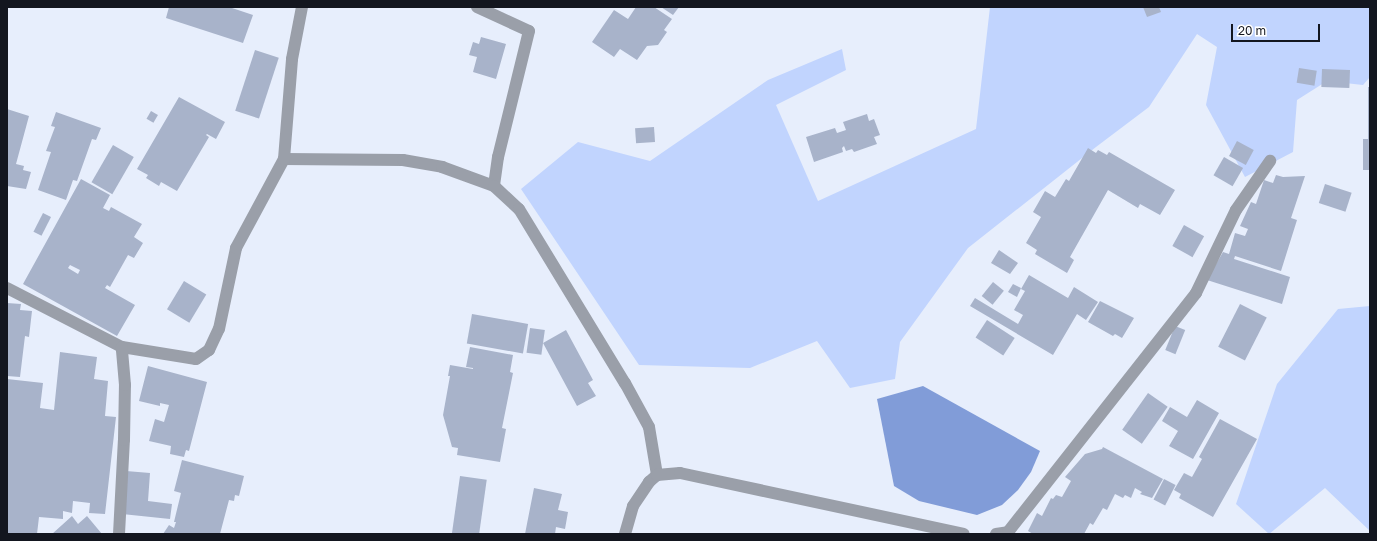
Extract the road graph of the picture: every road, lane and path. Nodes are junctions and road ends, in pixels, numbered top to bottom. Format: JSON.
{"nodes":[{"id":1,"x":302,"y":7,"type":"edge"},
{"id":2,"x":477,"y":7,"type":"edge"},
{"id":3,"x":284,"y":158,"type":"junction"},
{"id":4,"x":1270,"y":161,"type":"dead end"},
{"id":5,"x":494,"y":186,"type":"junction"},
{"id":6,"x":7,"y":288,"type":"edge"},
{"id":7,"x":122,"y":347,"type":"junction"},
{"id":8,"x":657,"y":475,"type":"junction"},
{"id":9,"x":119,"y":534,"type":"edge"},
{"id":10,"x":626,"y":534,"type":"edge"},
{"id":11,"x":964,"y":534,"type":"edge"},
{"id":12,"x":996,"y":534,"type":"edge"}],
"edges":[{"from":1,"to":3,"type":"street"},
{"from":2,"to":5,"type":"street"},
{"from":3,"to":5,"type":"street"},
{"from":3,"to":7,"type":"street"},
{"from":4,"to":12,"type":"street"},
{"from":5,"to":8,"type":"street"},
{"from":6,"to":7,"type":"street"},
{"from":7,"to":9,"type":"street"},
{"from":8,"to":10,"type":"street"},
{"from":8,"to":11,"type":"street"}]}
